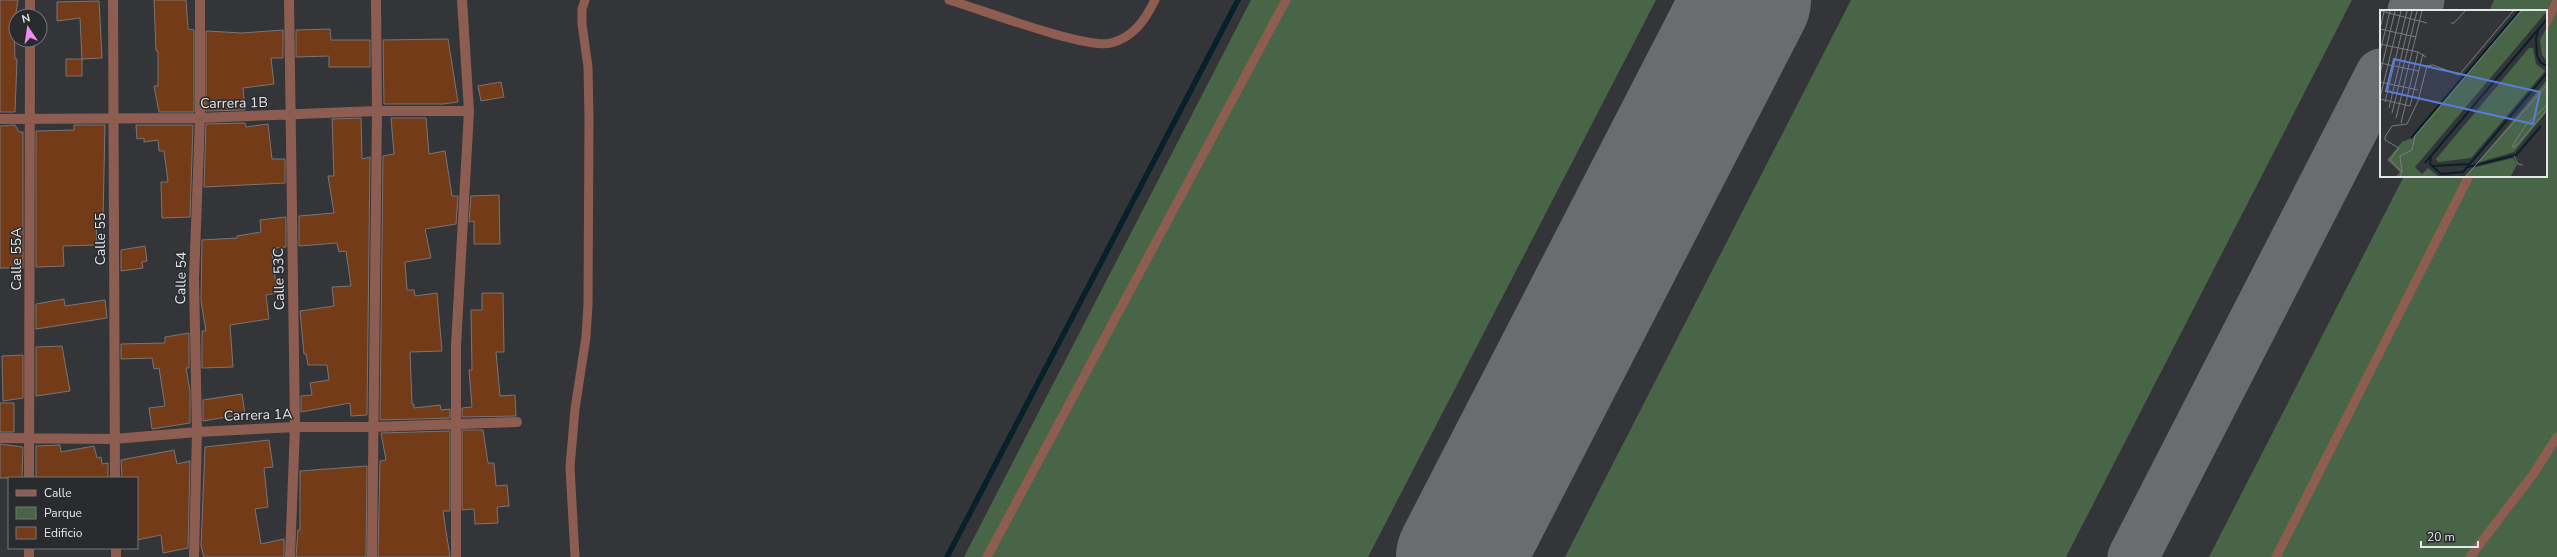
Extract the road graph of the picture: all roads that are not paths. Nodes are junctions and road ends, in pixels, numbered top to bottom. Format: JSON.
{"nodes":[{"id":1,"x":114,"y":0,"type":"edge"},
{"id":2,"x":200,"y":0,"type":"edge"},
{"id":3,"x":289,"y":0,"type":"edge"},
{"id":4,"x":376,"y":0,"type":"edge"},
{"id":5,"x":462,"y":0,"type":"edge"},
{"id":6,"x":585,"y":0,"type":"edge"},
{"id":7,"x":949,"y":0,"type":"edge"},
{"id":8,"x":1155,"y":0,"type":"edge"},
{"id":9,"x":1286,"y":0,"type":"edge"},
{"id":10,"x":2557,"y":1,"type":"edge"},
{"id":11,"x":2547,"y":21,"type":"edge"},
{"id":12,"x":30,"y":48,"type":"edge"},
{"id":13,"x":469,"y":111,"type":"junction"},
{"id":14,"x":377,"y":112,"type":"junction"},
{"id":15,"x":290,"y":116,"type":"junction"},
{"id":16,"x":30,"y":118,"type":"junction"},
{"id":17,"x":113,"y":118,"type":"junction"},
{"id":18,"x":200,"y":118,"type":"junction"},
{"id":19,"x":0,"y":119,"type":"edge"},
{"id":20,"x":2468,"y":177,"type":"edge"},
{"id":21,"x":517,"y":422,"type":"dead end"},
{"id":22,"x":454,"y":424,"type":"junction"},
{"id":23,"x":295,"y":427,"type":"junction"},
{"id":24,"x":373,"y":427,"type":"junction"},
{"id":25,"x":197,"y":432,"type":"junction"},
{"id":26,"x":2557,"y":437,"type":"edge"},
{"id":27,"x":0,"y":438,"type":"edge"},
{"id":28,"x":29,"y":438,"type":"junction"},
{"id":29,"x":114,"y":439,"type":"junction"},
{"id":30,"x":29,"y":477,"type":"edge"},
{"id":31,"x":115,"y":477,"type":"edge"},
{"id":32,"x":194,"y":557,"type":"edge"},
{"id":33,"x":290,"y":557,"type":"edge"},
{"id":34,"x":372,"y":557,"type":"edge"},
{"id":35,"x":456,"y":557,"type":"edge"},
{"id":36,"x":575,"y":557,"type":"edge"},
{"id":37,"x":987,"y":557,"type":"edge"},
{"id":38,"x":2276,"y":557,"type":"edge"},
{"id":39,"x":2470,"y":557,"type":"edge"}],
"edges":[{"from":1,"to":17,"type":"street","name":"Calle 55"},
{"from":2,"to":18,"type":"street","name":"Calle 54"},
{"from":3,"to":15,"type":"street","name":"Calle 53C"},
{"from":4,"to":14,"type":"street"},
{"from":5,"to":13,"type":"street"},
{"from":6,"to":36,"type":"lane"},
{"from":7,"to":8,"type":"lane"},
{"from":9,"to":37,"type":"lane"},
{"from":10,"to":11,"type":"lane"},
{"from":12,"to":16,"type":"street","name":"Calle 55A"},
{"from":13,"to":14,"type":"street","name":"Carrera 1B"},
{"from":13,"to":22,"type":"street"},
{"from":14,"to":15,"type":"street","name":"Carrera 1B"},
{"from":14,"to":24,"type":"street"},
{"from":15,"to":18,"type":"street","name":"Carrera 1B"},
{"from":15,"to":23,"type":"street","name":"Calle 53C"},
{"from":16,"to":17,"type":"street","name":"Carrera 1B"},
{"from":16,"to":19,"type":"street","name":"Carrera 1B"},
{"from":16,"to":28,"type":"street","name":"Calle 55A"},
{"from":17,"to":18,"type":"street","name":"Carrera 1B"},
{"from":17,"to":29,"type":"street","name":"Calle 55"},
{"from":18,"to":25,"type":"street","name":"Calle 54"},
{"from":20,"to":38,"type":"lane"},
{"from":21,"to":22,"type":"street","name":"Carrera 1A"},
{"from":22,"to":24,"type":"street","name":"Carrera 1A"},
{"from":22,"to":35,"type":"street"},
{"from":23,"to":24,"type":"street","name":"Carrera 1A"},
{"from":23,"to":25,"type":"street","name":"Carrera 1A"},
{"from":23,"to":33,"type":"street","name":"Calle 53C"},
{"from":24,"to":34,"type":"street"},
{"from":25,"to":29,"type":"street","name":"Carrera 1A"},
{"from":25,"to":32,"type":"street","name":"Calle 54"},
{"from":26,"to":39,"type":"lane"},
{"from":27,"to":28,"type":"street","name":"Carrera 1A"},
{"from":28,"to":29,"type":"street","name":"Carrera 1A"},
{"from":28,"to":30,"type":"street","name":"Calle 55A"},
{"from":29,"to":31,"type":"street","name":"Calle 55"}]}
